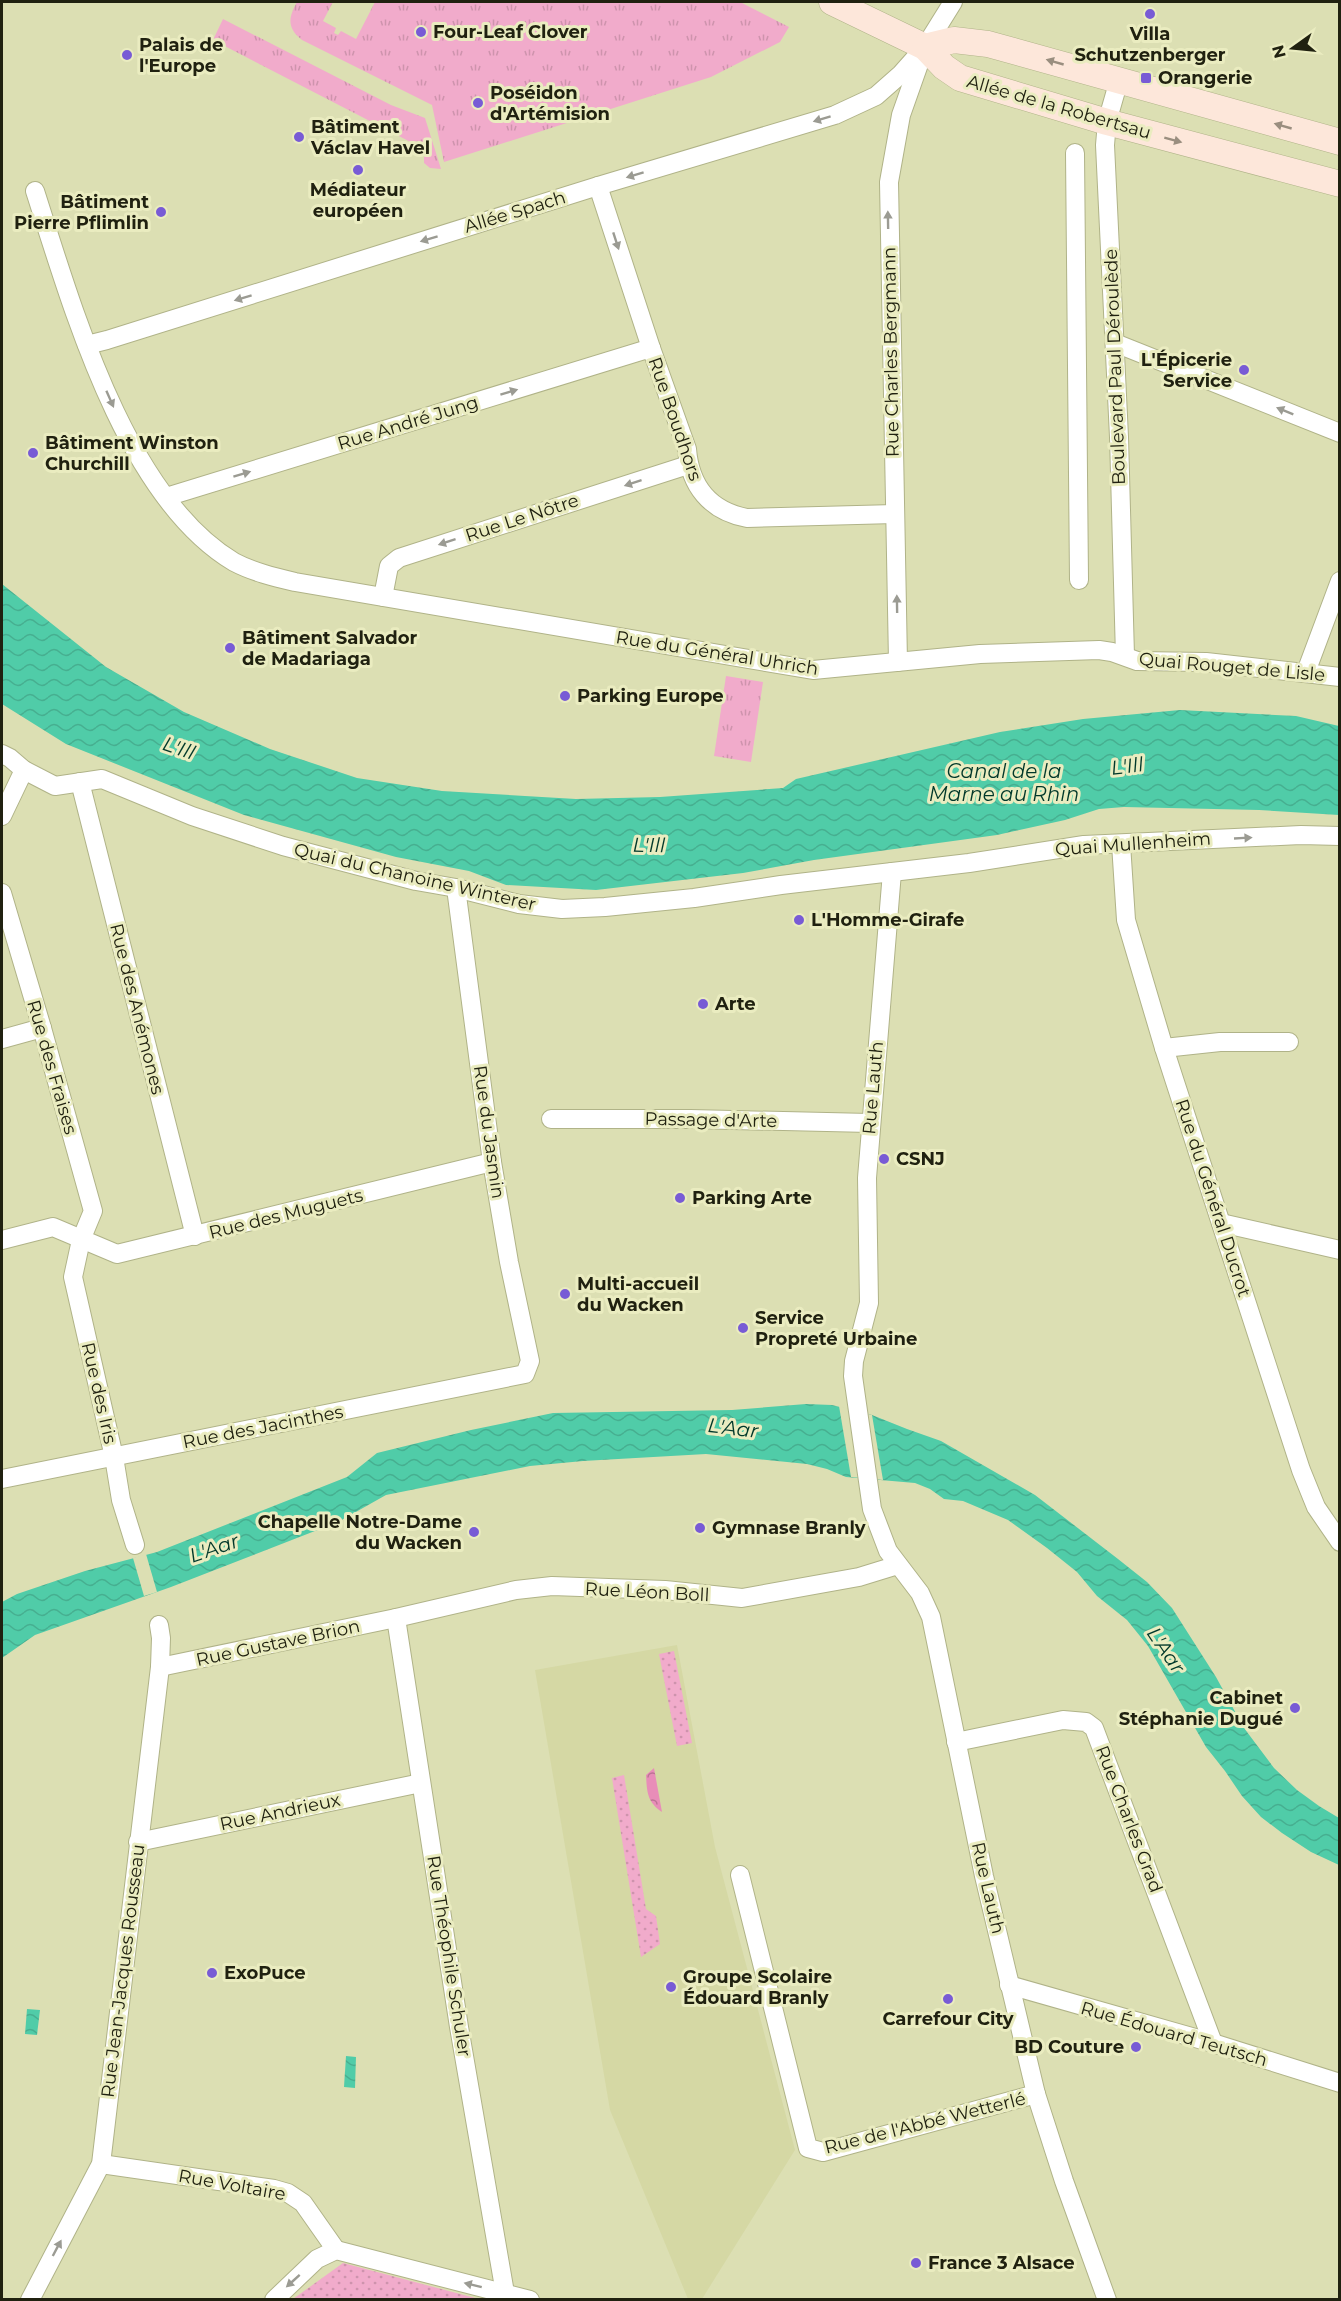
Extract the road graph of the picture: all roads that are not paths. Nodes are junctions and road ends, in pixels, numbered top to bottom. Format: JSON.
{"nodes":[{"id":1,"x":832,"y":2,"type":"edge"},
{"id":2,"x":953,"y":2,"type":"edge"},
{"id":3,"x":865,"y":10,"type":"edge"},
{"id":4,"x":925,"y":48,"type":"junction"},
{"id":5,"x":1119,"y":80,"type":"junction"},
{"id":6,"x":1107,"y":122,"type":"junction"},
{"id":7,"x":1340,"y":142,"type":"edge"},
{"id":8,"x":1075,"y":153,"type":"dead end"},
{"id":9,"x":1340,"y":184,"type":"edge"},
{"id":10,"x":598,"y":186,"type":"junction"},
{"id":11,"x":35,"y":191,"type":"dead end"},
{"id":12,"x":1115,"y":343,"type":"junction"},
{"id":13,"x":87,"y":345,"type":"junction"},
{"id":14,"x":651,"y":348,"type":"junction"},
{"id":15,"x":1340,"y":433,"type":"edge"},
{"id":16,"x":688,"y":465,"type":"junction"},
{"id":17,"x":166,"y":497,"type":"junction"},
{"id":18,"x":895,"y":514,"type":"junction"},
{"id":19,"x":1079,"y":580,"type":"dead end"},
{"id":20,"x":1340,"y":581,"type":"edge"},
{"id":21,"x":383,"y":597,"type":"junction"},
{"id":22,"x":1125,"y":656,"type":"junction"},
{"id":23,"x":898,"y":662,"type":"junction"},
{"id":24,"x":1306,"y":672,"type":"junction"},
{"id":25,"x":1340,"y":677,"type":"edge"},
{"id":26,"x":2,"y":754,"type":"edge"},
{"id":27,"x":24,"y":770,"type":"junction"},
{"id":28,"x":80,"y":782,"type":"junction"},
{"id":29,"x":2,"y":816,"type":"edge"},
{"id":30,"x":1340,"y":836,"type":"edge"},
{"id":31,"x":1121,"y":844,"type":"junction"},
{"id":32,"x":892,"y":872,"type":"junction"},
{"id":33,"x":456,"y":888,"type":"junction"},
{"id":34,"x":2,"y":893,"type":"edge"},
{"id":35,"x":42,"y":1028,"type":"junction"},
{"id":36,"x":2,"y":1039,"type":"edge"},
{"id":37,"x":1289,"y":1042,"type":"dead end"},
{"id":38,"x":1164,"y":1048,"type":"junction"},
{"id":39,"x":551,"y":1119,"type":"dead end"},
{"id":40,"x":870,"y":1123,"type":"junction"},
{"id":41,"x":492,"y":1162,"type":"junction"},
{"id":42,"x":1221,"y":1223,"type":"junction"},
{"id":43,"x":195,"y":1236,"type":"junction"},
{"id":44,"x":2,"y":1240,"type":"edge"},
{"id":45,"x":81,"y":1240,"type":"junction"},
{"id":46,"x":1340,"y":1251,"type":"edge"},
{"id":47,"x":525,"y":1374,"type":"joint"},
{"id":48,"x":114,"y":1457,"type":"junction"},
{"id":49,"x":2,"y":1479,"type":"edge"},
{"id":50,"x":1340,"y":1542,"type":"edge"},
{"id":51,"x":135,"y":1545,"type":"dead end"},
{"id":52,"x":898,"y":1565,"type":"junction"},
{"id":53,"x":396,"y":1618,"type":"junction"},
{"id":54,"x":159,"y":1625,"type":"dead end"},
{"id":55,"x":160,"y":1667,"type":"junction"},
{"id":56,"x":956,"y":1742,"type":"junction"},
{"id":57,"x":421,"y":1783,"type":"junction"},
{"id":58,"x":138,"y":1842,"type":"junction"},
{"id":59,"x":740,"y":1875,"type":"dead end"},
{"id":60,"x":1009,"y":1985,"type":"junction"},
{"id":61,"x":1213,"y":2043,"type":"junction"},
{"id":62,"x":1340,"y":2083,"type":"edge"},
{"id":63,"x":1036,"y":2094,"type":"junction"},
{"id":64,"x":101,"y":2164,"type":"junction"},
{"id":65,"x":336,"y":2250,"type":"junction"},
{"id":66,"x":505,"y":2293,"type":"junction"},
{"id":67,"x":30,"y":2300,"type":"edge"},
{"id":68,"x":274,"y":2300,"type":"edge"},
{"id":69,"x":530,"y":2300,"type":"edge"},
{"id":70,"x":1107,"y":2300,"type":"edge"}],
"edges":[{"from":1,"to":3,"type":"main road","name":"Allée de la Robertsau"},
{"from":2,"to":4,"type":"street"},
{"from":3,"to":4,"type":"main road","name":"Allée de la Robertsau"},
{"from":5,"to":4,"type":"main road","one_way":true},
{"from":4,"to":6,"type":"main road","name":"Allée de la Robertsau"},
{"from":4,"to":10,"type":"street","name":"Allée Spach","one_way":true},
{"from":18,"to":4,"type":"street","name":"Rue Charles Bergmann","one_way":true},
{"from":5,"to":6,"type":"street","name":"Boulevard Paul Déroulède"},
{"from":7,"to":5,"type":"main road","one_way":true},
{"from":6,"to":9,"type":"main road","name":"Allée de la Robertsau","one_way":true},
{"from":6,"to":12,"type":"street","name":"Boulevard Paul Déroulède"},
{"from":8,"to":19,"type":"street","name":"Boulevard Paul Déroulède"},
{"from":10,"to":13,"type":"street","name":"Allée Spach","one_way":true},
{"from":10,"to":14,"type":"street","name":"Rue Boudhors","one_way":true},
{"from":11,"to":13,"type":"street","name":"Rue du Général Uhrich"},
{"from":15,"to":12,"type":"street","one_way":true},
{"from":12,"to":22,"type":"street","name":"Boulevard Paul Déroulède"},
{"from":13,"to":17,"type":"street","name":"Rue du Général Uhrich","one_way":true},
{"from":14,"to":16,"type":"street","name":"Rue Boudhors"},
{"from":17,"to":14,"type":"street","name":"Rue André Jung","one_way":true},
{"from":16,"to":18,"type":"street","name":"Rue Boudhors"},
{"from":16,"to":21,"type":"street","name":"Rue Le Nôtre","one_way":true},
{"from":17,"to":21,"type":"street","name":"Rue du Général Uhrich"},
{"from":23,"to":18,"type":"street","name":"Rue Charles Bergmann","one_way":true},
{"from":20,"to":24,"type":"street"},
{"from":21,"to":23,"type":"street","name":"Rue du Général Uhrich"},
{"from":22,"to":23,"type":"street","name":"Rue du Général Uhrich"},
{"from":22,"to":24,"type":"street","name":"Quai Rouget de Lisle"},
{"from":24,"to":25,"type":"street","name":"Quai Rouget de Lisle"},
{"from":26,"to":27,"type":"street","name":"Quai du Chanoine Winterer"},
{"from":27,"to":28,"type":"street","name":"Quai du Chanoine Winterer"},
{"from":27,"to":29,"type":"street"},
{"from":28,"to":33,"type":"street","name":"Quai du Chanoine Winterer"},
{"from":28,"to":43,"type":"street","name":"Rue des Anémones"},
{"from":31,"to":30,"type":"street","name":"Quai Mullenheim","one_way":true},
{"from":31,"to":32,"type":"street","name":"Quai Mullenheim"},
{"from":31,"to":38,"type":"street","name":"Rue du Général Ducrot"},
{"from":32,"to":33,"type":"street","name":"Quai du Chanoine Winterer"},
{"from":32,"to":40,"type":"street","name":"Rue Lauth"},
{"from":33,"to":41,"type":"street","name":"Rue du Jasmin"},
{"from":34,"to":35,"type":"street","name":"Rue des Fraises"},
{"from":35,"to":36,"type":"street"},
{"from":35,"to":45,"type":"street","name":"Rue des Fraises"},
{"from":37,"to":38,"type":"street"},
{"from":38,"to":42,"type":"street","name":"Rue du Général Ducrot"},
{"from":39,"to":40,"type":"street","name":"Passage d'Arte"},
{"from":40,"to":52,"type":"street","name":"Rue Lauth"},
{"from":41,"to":43,"type":"street","name":"Rue des Muguets"},
{"from":41,"to":47,"type":"street","name":"Rue du Jasmin"},
{"from":42,"to":46,"type":"street"},
{"from":42,"to":50,"type":"street","name":"Rue du Général Ducrot"},
{"from":43,"to":45,"type":"street","name":"Rue des Muguets"},
{"from":44,"to":45,"type":"street","name":"Rue des Muguets"},
{"from":45,"to":48,"type":"street","name":"Rue des Iris"},
{"from":47,"to":48,"type":"street","name":"Rue des Jacinthes"},
{"from":48,"to":49,"type":"street","name":"Rue des Jacinthes"},
{"from":48,"to":51,"type":"street","name":"Rue des Iris"},
{"from":52,"to":53,"type":"street","name":"Rue Léon Boll"},
{"from":52,"to":56,"type":"street","name":"Rue Lauth"},
{"from":53,"to":55,"type":"street","name":"Rue Gustave Brion"},
{"from":53,"to":57,"type":"street","name":"Rue Théophile Schuler"},
{"from":54,"to":55,"type":"street","name":"Rue Jean-Jacques Rousseau"},
{"from":55,"to":58,"type":"street","name":"Rue Jean-Jacques Rousseau"},
{"from":56,"to":60,"type":"street","name":"Rue Lauth"},
{"from":56,"to":61,"type":"street","name":"Rue Charles Grad"},
{"from":57,"to":58,"type":"street","name":"Rue Andrieux"},
{"from":57,"to":66,"type":"street","name":"Rue Théophile Schuler"},
{"from":58,"to":64,"type":"street","name":"Rue Jean-Jacques Rousseau"},
{"from":59,"to":63,"type":"street","name":"Rue de l'Abbé Wetterlé"},
{"from":60,"to":61,"type":"street","name":"Rue Édouard Teutsch"},
{"from":60,"to":63,"type":"street","name":"Rue Lauth"},
{"from":61,"to":62,"type":"street","name":"Rue Édouard Teutsch"},
{"from":63,"to":70,"type":"street","name":"Rue Lauth"},
{"from":64,"to":65,"type":"street","name":"Rue Voltaire"},
{"from":67,"to":64,"type":"street","name":"Rue Jean-Jacques Rousseau","one_way":true},
{"from":66,"to":65,"type":"street","one_way":true},
{"from":65,"to":68,"type":"street","one_way":true},
{"from":66,"to":69,"type":"street"}]}
